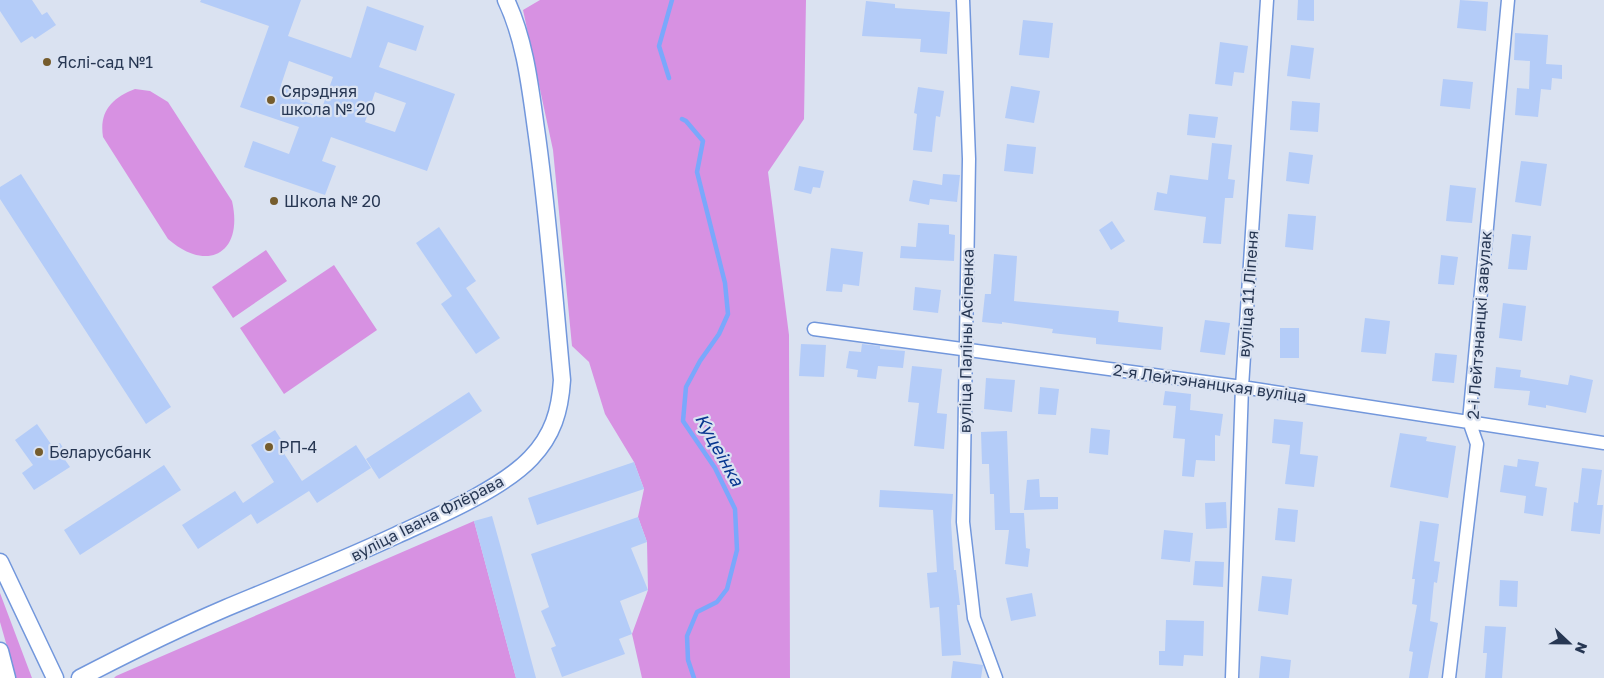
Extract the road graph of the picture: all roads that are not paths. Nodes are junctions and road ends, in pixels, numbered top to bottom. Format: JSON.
{"nodes":[{"id":1,"x":506,"y":0,"type":"edge"},
{"id":2,"x":963,"y":0,"type":"edge"},
{"id":3,"x":1267,"y":0,"type":"edge"},
{"id":4,"x":1508,"y":0,"type":"edge"},
{"id":5,"x":814,"y":329,"type":"dead end"},
{"id":6,"x":966,"y":349,"type":"junction"},
{"id":7,"x":1242,"y":386,"type":"junction"},
{"id":8,"x":1469,"y":421,"type":"junction"},
{"id":9,"x":1604,"y":443,"type":"edge"},
{"id":10,"x":0,"y":562,"type":"edge"},
{"id":11,"x":0,"y":652,"type":"edge"},
{"id":12,"x":7,"y":678,"type":"edge"},
{"id":13,"x":55,"y":678,"type":"edge"},
{"id":14,"x":80,"y":678,"type":"edge"},
{"id":15,"x":996,"y":678,"type":"edge"},
{"id":16,"x":1232,"y":678,"type":"edge"},
{"id":17,"x":1449,"y":678,"type":"edge"}],
"edges":[{"from":1,"to":14,"type":"street","name":"вуліца Івана Флёрава"},
{"from":2,"to":6,"type":"street","name":"вуліца Паліны Асіпенка"},
{"from":3,"to":7,"type":"street","name":"вуліца 11 Ліпеня"},
{"from":4,"to":8,"type":"street","name":"2-і Лейтэнанцкі завулак"},
{"from":5,"to":6,"type":"street","name":"2-я Лейтэнанцкая вуліца"},
{"from":6,"to":7,"type":"street","name":"2-я Лейтэнанцкая вуліца"},
{"from":6,"to":15,"type":"street","name":"вуліца Паліны Асіпенка"},
{"from":7,"to":8,"type":"street","name":"2-я Лейтэнанцкая вуліца"},
{"from":7,"to":16,"type":"street","name":"вуліца 11 Ліпеня"},
{"from":8,"to":9,"type":"street","name":"2-я Лейтэнанцкая вуліца"},
{"from":8,"to":17,"type":"street","name":"2-і Лейтэнанцкі завулак"},
{"from":10,"to":13,"type":"street"},
{"from":11,"to":12,"type":"street"}]}
